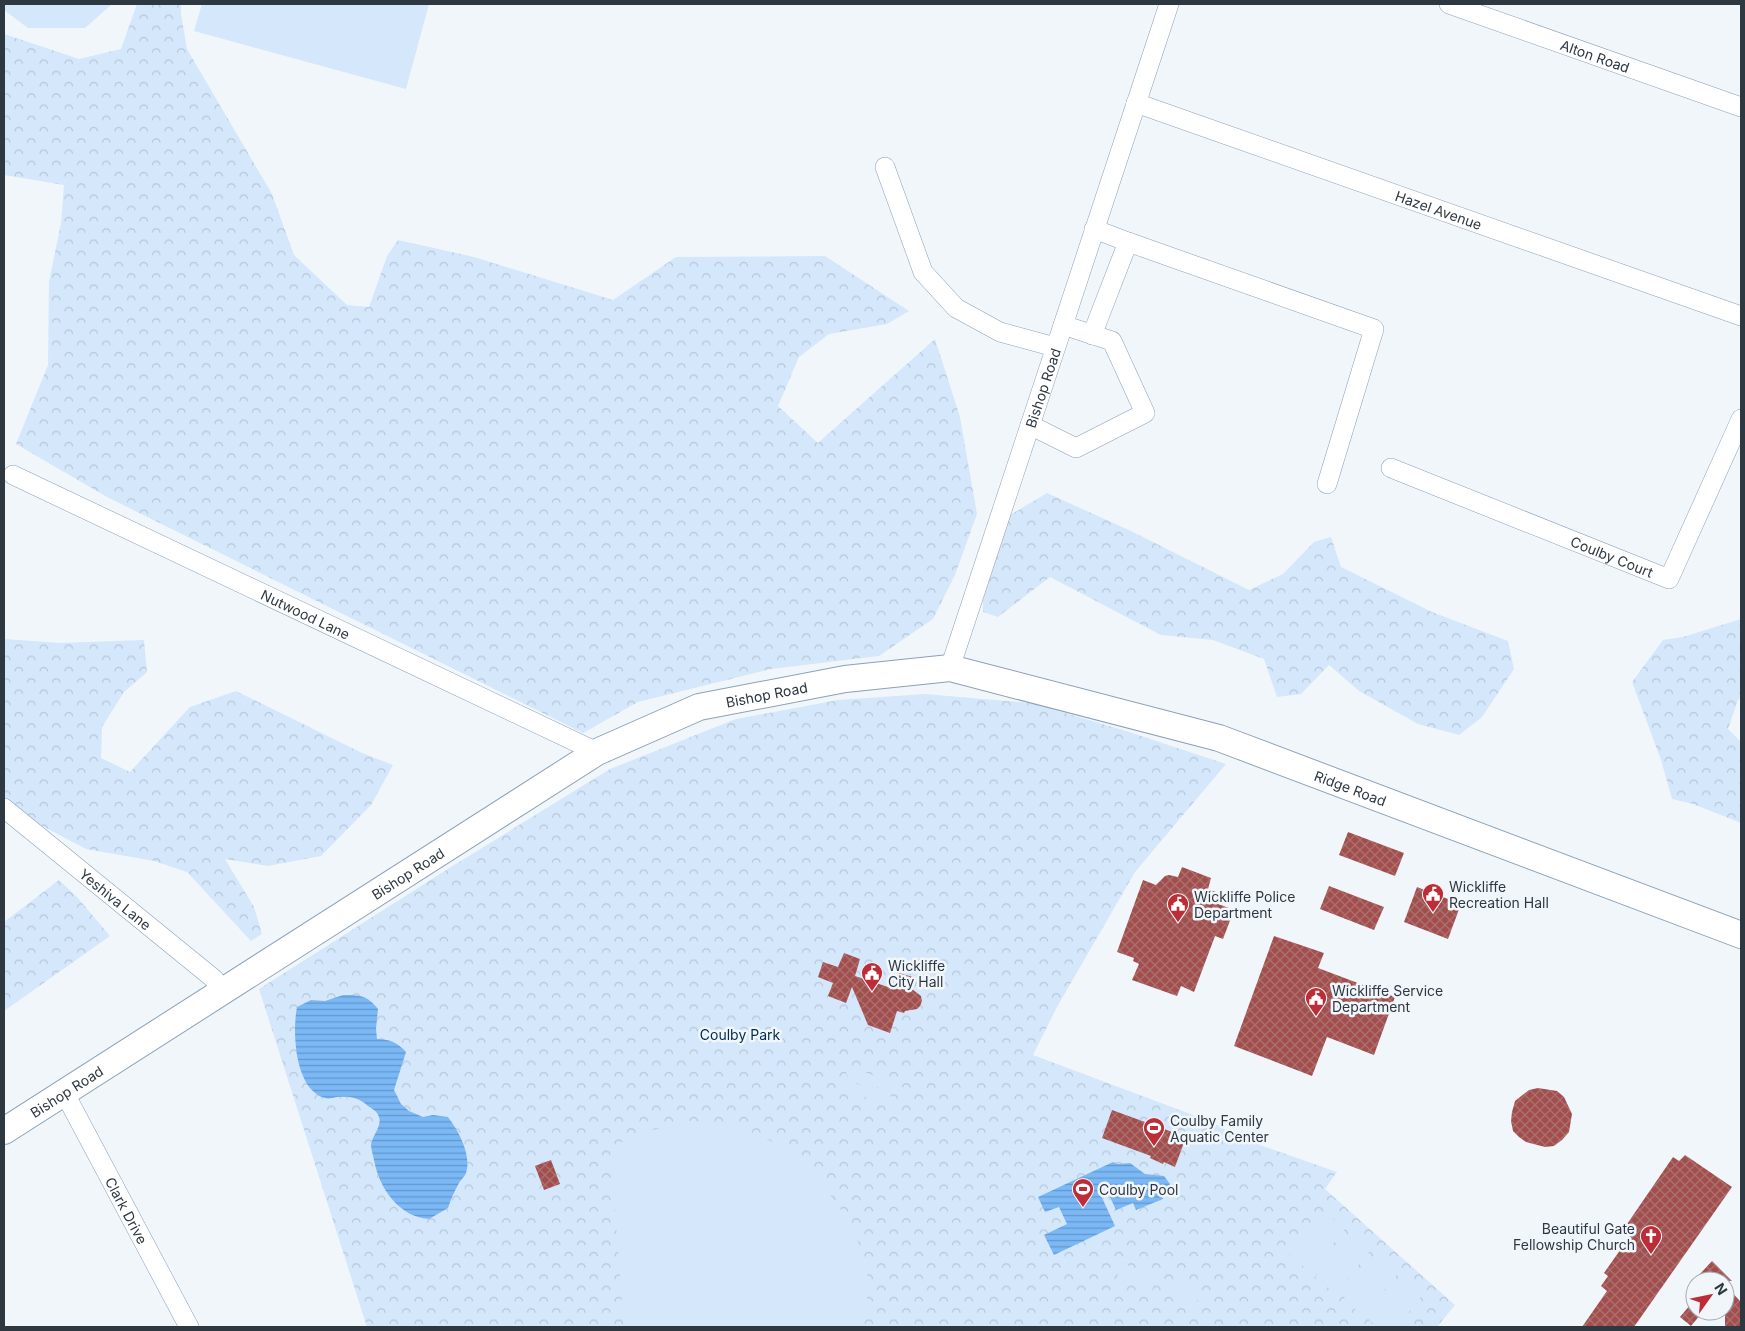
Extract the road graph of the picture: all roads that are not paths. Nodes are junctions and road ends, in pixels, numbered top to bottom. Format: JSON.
{"nodes":[{"id":1,"x":1169,"y":4,"type":"edge"},
{"id":2,"x":1449,"y":4,"type":"edge"},
{"id":3,"x":1136,"y":104,"type":"junction"},
{"id":4,"x":1741,"y":107,"type":"edge"},
{"id":5,"x":885,"y":167,"type":"dead end"},
{"id":6,"x":1094,"y":230,"type":"junction"},
{"id":7,"x":1128,"y":242,"type":"junction"},
{"id":8,"x":1741,"y":316,"type":"edge"},
{"id":9,"x":1063,"y":325,"type":"junction"},
{"id":10,"x":1092,"y":335,"type":"junction"},
{"id":11,"x":1055,"y":347,"type":"junction"},
{"id":12,"x":1741,"y":419,"type":"edge"},
{"id":13,"x":1030,"y":425,"type":"junction"},
{"id":14,"x":1391,"y":468,"type":"dead end"},
{"id":15,"x":13,"y":475,"type":"dead end"},
{"id":16,"x":1326,"y":484,"type":"dead end"},
{"id":17,"x":950,"y":668,"type":"junction"},
{"id":18,"x":597,"y":752,"type":"junction"},
{"id":19,"x":4,"y":808,"type":"edge"},
{"id":20,"x":1741,"y":935,"type":"edge"},
{"id":21,"x":222,"y":993,"type":"junction"},
{"id":22,"x":64,"y":1092,"type":"junction"},
{"id":23,"x":4,"y":1131,"type":"edge"},
{"id":24,"x":189,"y":1327,"type":"edge"}],
"edges":[{"from":1,"to":3,"type":"street","name":"Bishop Road"},
{"from":2,"to":4,"type":"street","name":"Alton Road"},
{"from":3,"to":6,"type":"street","name":"Bishop Road"},
{"from":3,"to":8,"type":"street","name":"Hazel Avenue"},
{"from":5,"to":11,"type":"street"},
{"from":6,"to":7,"type":"street"},
{"from":6,"to":9,"type":"street","name":"Bishop Road"},
{"from":7,"to":10,"type":"street"},
{"from":7,"to":16,"type":"street"},
{"from":9,"to":10,"type":"street"},
{"from":9,"to":11,"type":"street","name":"Bishop Road"},
{"from":10,"to":13,"type":"street"},
{"from":11,"to":13,"type":"street","name":"Bishop Road"},
{"from":12,"to":14,"type":"street","name":"Coulby Court"},
{"from":13,"to":17,"type":"street","name":"Bishop Road"},
{"from":15,"to":18,"type":"street","name":"Nutwood Lane"},
{"from":17,"to":18,"type":"main road","name":"Bishop Road"},
{"from":17,"to":20,"type":"main road","name":"Ridge Road"},
{"from":18,"to":21,"type":"main road","name":"Bishop Road"},
{"from":19,"to":21,"type":"street","name":"Yeshiva Lane"},
{"from":21,"to":22,"type":"main road","name":"Bishop Road"},
{"from":22,"to":23,"type":"main road","name":"Bishop Road"},
{"from":22,"to":24,"type":"street","name":"Clark Drive"}]}
